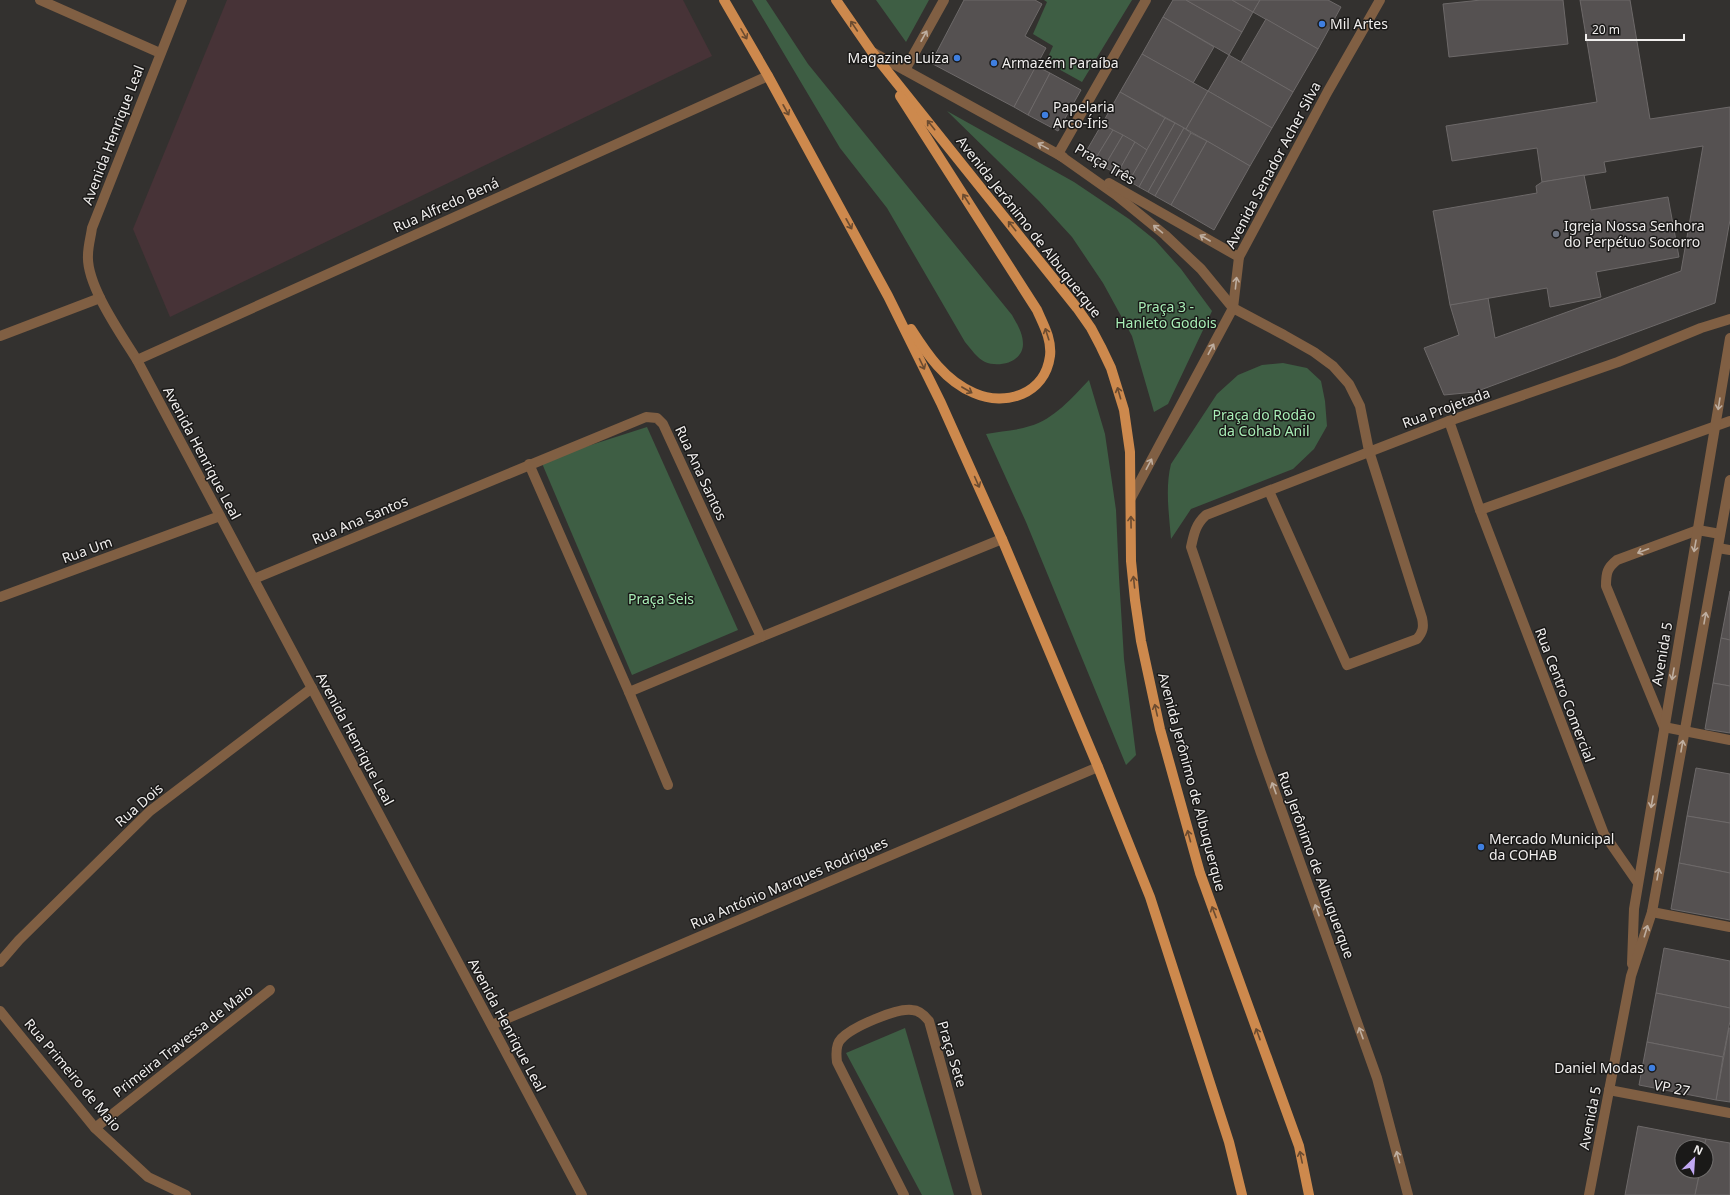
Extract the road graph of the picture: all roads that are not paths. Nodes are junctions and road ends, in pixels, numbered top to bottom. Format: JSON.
{"nodes":[{"id":1,"x":40,"y":0,"type":"edge"},
{"id":2,"x":182,"y":0,"type":"edge"},
{"id":3,"x":724,"y":0,"type":"edge"},
{"id":4,"x":836,"y":0,"type":"edge"},
{"id":5,"x":944,"y":0,"type":"edge"},
{"id":6,"x":1146,"y":0,"type":"edge"},
{"id":7,"x":1380,"y":0,"type":"edge"},
{"id":8,"x":160,"y":52,"type":"junction"},
{"id":9,"x":872,"y":52,"type":"junction"},
{"id":10,"x":905,"y":70,"type":"junction"},
{"id":11,"x":768,"y":76,"type":"junction"},
{"id":12,"x":1058,"y":154,"type":"junction"},
{"id":13,"x":1239,"y":257,"type":"junction"},
{"id":14,"x":888,"y":296,"type":"junction"},
{"id":15,"x":100,"y":298,"type":"junction"},
{"id":16,"x":1233,"y":308,"type":"junction"},
{"id":17,"x":1730,"y":319,"type":"edge"},
{"id":18,"x":0,"y":336,"type":"edge"},
{"id":19,"x":1730,"y":338,"type":"edge"},
{"id":20,"x":136,"y":360,"type":"junction"},
{"id":21,"x":1727,"y":378,"type":"edge"},
{"id":22,"x":1449,"y":421,"type":"junction"},
{"id":23,"x":1730,"y":421,"type":"edge"},
{"id":24,"x":1715,"y":427,"type":"junction"},
{"id":25,"x":1369,"y":451,"type":"junction"},
{"id":26,"x":529,"y":464,"type":"junction"},
{"id":27,"x":1730,"y":480,"type":"edge"},
{"id":28,"x":1269,"y":491,"type":"junction"},
{"id":29,"x":1131,"y":498,"type":"junction"},
{"id":30,"x":1480,"y":510,"type":"junction"},
{"id":31,"x":220,"y":516,"type":"junction"},
{"id":32,"x":1698,"y":530,"type":"junction"},
{"id":33,"x":1720,"y":534,"type":"junction"},
{"id":34,"x":1002,"y":539,"type":"junction"},
{"id":35,"x":1191,"y":547,"type":"joint"},
{"id":36,"x":1718,"y":548,"type":"junction"},
{"id":37,"x":1730,"y":550,"type":"edge"},
{"id":38,"x":254,"y":579,"type":"junction"},
{"id":39,"x":0,"y":597,"type":"edge"},
{"id":40,"x":761,"y":637,"type":"junction"},
{"id":41,"x":312,"y":688,"type":"junction"},
{"id":42,"x":629,"y":692,"type":"junction"},
{"id":43,"x":1664,"y":727,"type":"junction"},
{"id":44,"x":1684,"y":731,"type":"junction"},
{"id":45,"x":1730,"y":740,"type":"edge"},
{"id":46,"x":1098,"y":767,"type":"junction"},
{"id":47,"x":668,"y":785,"type":"dead end"},
{"id":48,"x":1638,"y":883,"type":"junction"},
{"id":49,"x":1652,"y":912,"type":"junction"},
{"id":50,"x":1730,"y":927,"type":"edge"},
{"id":51,"x":0,"y":962,"type":"edge"},
{"id":52,"x":1631,"y":976,"type":"junction"},
{"id":53,"x":270,"y":990,"type":"dead end"},
{"id":54,"x":0,"y":1011,"type":"edge"},
{"id":55,"x":492,"y":1025,"type":"junction"},
{"id":56,"x":1609,"y":1090,"type":"junction"},
{"id":57,"x":1730,"y":1113,"type":"edge"},
{"id":58,"x":95,"y":1128,"type":"junction"},
{"id":59,"x":186,"y":1195,"type":"edge"},
{"id":60,"x":582,"y":1195,"type":"edge"},
{"id":61,"x":904,"y":1195,"type":"edge"},
{"id":62,"x":977,"y":1195,"type":"edge"},
{"id":63,"x":1242,"y":1195,"type":"edge"},
{"id":64,"x":1309,"y":1195,"type":"edge"},
{"id":65,"x":1408,"y":1195,"type":"edge"},
{"id":66,"x":1589,"y":1195,"type":"edge"}],
"edges":[{"from":1,"to":8,"type":"street"},
{"from":2,"to":8,"type":"street","name":"Avenida Henrique Leal"},
{"from":3,"to":11,"type":"main road","one_way":true},
{"from":9,"to":4,"type":"main road","name":"Avenida Jerônimo de Albuquerque","one_way":true},
{"from":10,"to":5,"type":"street","one_way":true},
{"from":6,"to":12,"type":"street"},
{"from":7,"to":13,"type":"street","name":"Avenida Senador Acher Silva"},
{"from":8,"to":15,"type":"street","name":"Avenida Henrique Leal"},
{"from":9,"to":10,"type":"street","name":"Praça Três"},
{"from":14,"to":9,"type":"main road","one_way":true},
{"from":29,"to":9,"type":"main road","name":"Avenida Jerônimo de Albuquerque","one_way":true},
{"from":12,"to":10,"type":"street","name":"Praça Três","one_way":true},
{"from":11,"to":14,"type":"main road","one_way":true},
{"from":11,"to":20,"type":"street","name":"Rua Alfredo Bená"},
{"from":13,"to":12,"type":"street","name":"Praça Três","one_way":true},
{"from":16,"to":12,"type":"street","one_way":true},
{"from":16,"to":13,"type":"street","name":"Avenida Senador Acher Silva","one_way":true},
{"from":14,"to":34,"type":"main road","one_way":true},
{"from":15,"to":18,"type":"street"},
{"from":15,"to":20,"type":"street","name":"Avenida Henrique Leal"},
{"from":16,"to":25,"type":"street"},
{"from":29,"to":16,"type":"street","name":"Avenida Senador Acher Silva","one_way":true},
{"from":17,"to":22,"type":"street","name":"Rua Projetada"},
{"from":19,"to":21,"type":"street","name":"Avenida 5"},
{"from":20,"to":31,"type":"street","name":"Avenida Henrique Leal"},
{"from":21,"to":24,"type":"street","name":"Avenida 5","one_way":true},
{"from":22,"to":25,"type":"street","name":"Rua Projetada"},
{"from":22,"to":30,"type":"street","name":"Rua Centro Comercial"},
{"from":23,"to":24,"type":"street"},
{"from":24,"to":30,"type":"street"},
{"from":24,"to":32,"type":"street","name":"Avenida 5"},
{"from":25,"to":28,"type":"street","name":"Rua Projetada"},
{"from":25,"to":28,"type":"street"},
{"from":26,"to":38,"type":"street","name":"Rua Ana Santos"},
{"from":26,"to":40,"type":"street","name":"Rua Ana Santos"},
{"from":26,"to":42,"type":"street"},
{"from":27,"to":33,"type":"street","name":"Avenida 5"},
{"from":28,"to":35,"type":"street","name":"Rua Projetada"},
{"from":64,"to":29,"type":"main road","name":"Avenida Jerônimo de Albuquerque","one_way":true},
{"from":30,"to":48,"type":"street","name":"Rua Centro Comercial"},
{"from":31,"to":38,"type":"street","name":"Avenida Henrique Leal"},
{"from":31,"to":39,"type":"street","name":"Rua Um"},
{"from":32,"to":33,"type":"street"},
{"from":32,"to":43,"type":"street","name":"Avenida 5","one_way":true},
{"from":32,"to":43,"type":"street","one_way":true},
{"from":33,"to":36,"type":"street","name":"Avenida 5"},
{"from":34,"to":40,"type":"street"},
{"from":34,"to":46,"type":"main road"},
{"from":65,"to":35,"type":"street","name":"Rua Jerônimo de Albuquerque","one_way":true},
{"from":36,"to":37,"type":"street"},
{"from":44,"to":36,"type":"street","name":"Avenida 5","one_way":true},
{"from":38,"to":41,"type":"street","name":"Avenida Henrique Leal"},
{"from":40,"to":42,"type":"street"},
{"from":41,"to":51,"type":"street","name":"Rua Dois"},
{"from":41,"to":55,"type":"street","name":"Avenida Henrique Leal"},
{"from":42,"to":47,"type":"street"},
{"from":43,"to":44,"type":"street"},
{"from":43,"to":48,"type":"street","name":"Avenida 5","one_way":true},
{"from":44,"to":45,"type":"street"},
{"from":49,"to":44,"type":"street","name":"Avenida 5","one_way":true},
{"from":46,"to":55,"type":"street","name":"Rua António Marques Rodrigues"},
{"from":46,"to":63,"type":"main road"},
{"from":48,"to":52,"type":"street","name":"Avenida 5"},
{"from":49,"to":50,"type":"street"},
{"from":52,"to":49,"type":"street","name":"Avenida 5","one_way":true},
{"from":52,"to":56,"type":"street","name":"Avenida 5"},
{"from":53,"to":58,"type":"street","name":"Primeira Travessa de Maio"},
{"from":54,"to":58,"type":"street","name":"Rua Primeiro de Maio"},
{"from":55,"to":60,"type":"street","name":"Avenida Henrique Leal"},
{"from":56,"to":57,"type":"street","name":"VP 27"},
{"from":56,"to":66,"type":"street","name":"Avenida 5"},
{"from":58,"to":59,"type":"street","name":"Rua Primeiro de Maio"},
{"from":61,"to":62,"type":"street","name":"Praça Sete"}]}
